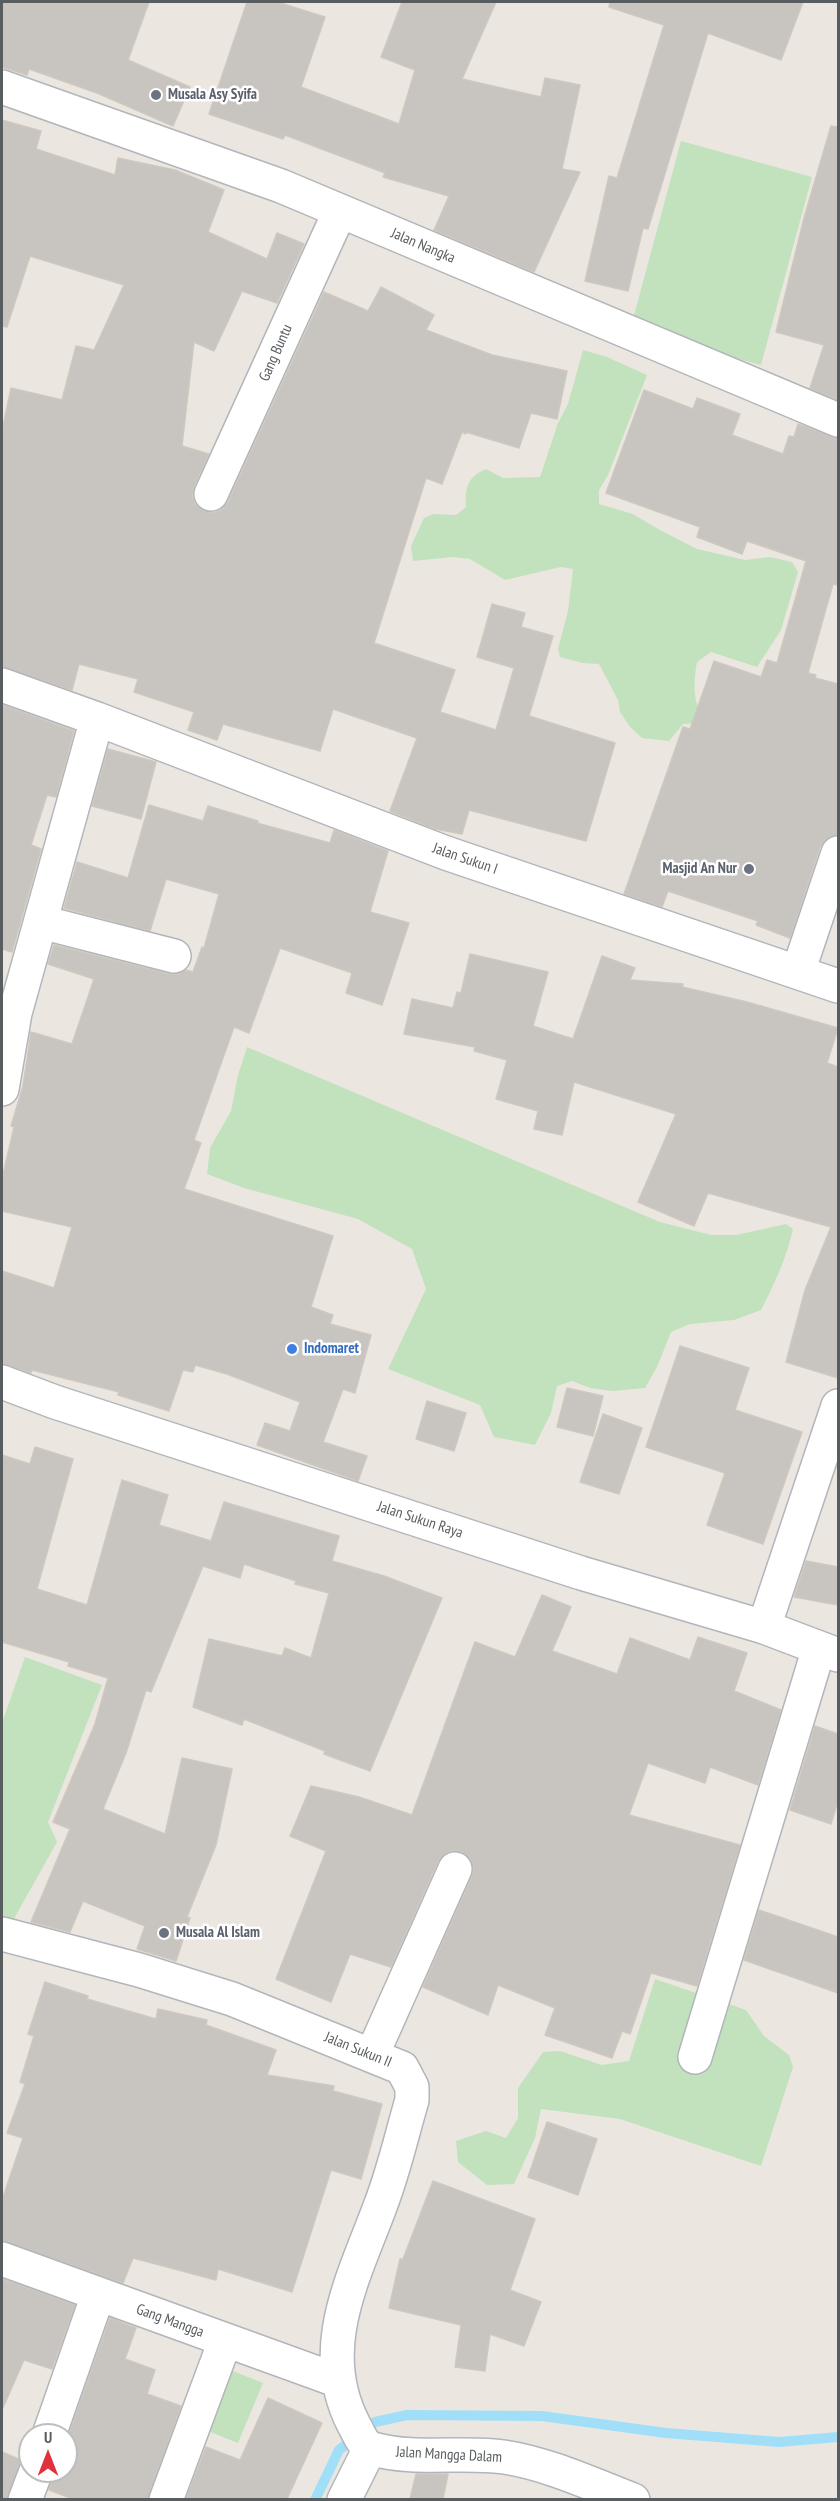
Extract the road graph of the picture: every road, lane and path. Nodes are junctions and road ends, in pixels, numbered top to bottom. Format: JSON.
{"nodes":[{"id":1,"x":2,"y":87,"type":"edge"},
{"id":2,"x":340,"y":211,"type":"junction"},
{"id":3,"x":838,"y":420,"type":"edge"},
{"id":4,"x":212,"y":494,"type":"dead end"},
{"id":5,"x":2,"y":685,"type":"edge"},
{"id":6,"x":97,"y":718,"type":"junction"},
{"id":7,"x":838,"y":853,"type":"edge"},
{"id":8,"x":41,"y":922,"type":"junction"},
{"id":9,"x":174,"y":956,"type":"dead end"},
{"id":10,"x":798,"y":972,"type":"junction"},
{"id":11,"x":838,"y":986,"type":"edge"},
{"id":12,"x":2,"y":1089,"type":"edge"},
{"id":13,"x":2,"y":1382,"type":"edge"},
{"id":14,"x":838,"y":1406,"type":"edge"},
{"id":15,"x":764,"y":1628,"type":"junction"},
{"id":16,"x":829,"y":1652,"type":"edge"},
{"id":17,"x":455,"y":1869,"type":"dead end"},
{"id":18,"x":2,"y":1934,"type":"edge"},
{"id":19,"x":372,"y":2055,"type":"junction"},
{"id":20,"x":695,"y":2056,"type":"dead end"},
{"id":21,"x":2,"y":2259,"type":"edge"},
{"id":22,"x":98,"y":2295,"type":"junction"},
{"id":23,"x":225,"y":2341,"type":"junction"},
{"id":24,"x":339,"y":2380,"type":"junction"},
{"id":25,"x":53,"y":2423,"type":"edge"},
{"id":26,"x":367,"y":2445,"type":"junction"},
{"id":27,"x":31,"y":2483,"type":"edge"},
{"id":28,"x":25,"y":2499,"type":"edge"},
{"id":29,"x":166,"y":2499,"type":"edge"},
{"id":30,"x":344,"y":2499,"type":"edge"},
{"id":31,"x":633,"y":2499,"type":"edge"}],
"edges":[{"from":1,"to":2,"type":"street","name":"Jalan Nangka"},
{"from":2,"to":3,"type":"street","name":"Jalan Nangka"},
{"from":2,"to":4,"type":"street","name":"Gang Buntu"},
{"from":5,"to":6,"type":"street","name":"Jalan Sukun I"},
{"from":6,"to":8,"type":"street"},
{"from":6,"to":10,"type":"street","name":"Jalan Sukun I"},
{"from":7,"to":10,"type":"street"},
{"from":8,"to":9,"type":"street"},
{"from":8,"to":12,"type":"street"},
{"from":10,"to":11,"type":"street","name":"Jalan Sukun I"},
{"from":13,"to":15,"type":"street","name":"Jalan Sukun Raya"},
{"from":14,"to":15,"type":"street"},
{"from":15,"to":16,"type":"street","name":"Jalan Sukun Raya"},
{"from":16,"to":20,"type":"street"},
{"from":17,"to":19,"type":"street"},
{"from":18,"to":19,"type":"street","name":"Jalan Sukun II"},
{"from":19,"to":24,"type":"street","name":"Jalan Sukun II"},
{"from":21,"to":22,"type":"street","name":"Gang Mangga"},
{"from":22,"to":23,"type":"street","name":"Gang Mangga"},
{"from":22,"to":25,"type":"street"},
{"from":23,"to":24,"type":"street","name":"Gang Mangga"},
{"from":23,"to":29,"type":"street"},
{"from":24,"to":26,"type":"street"},
{"from":26,"to":30,"type":"street"},
{"from":26,"to":31,"type":"street","name":"Jalan Mangga Dalam"},
{"from":27,"to":28,"type":"street"}]}
